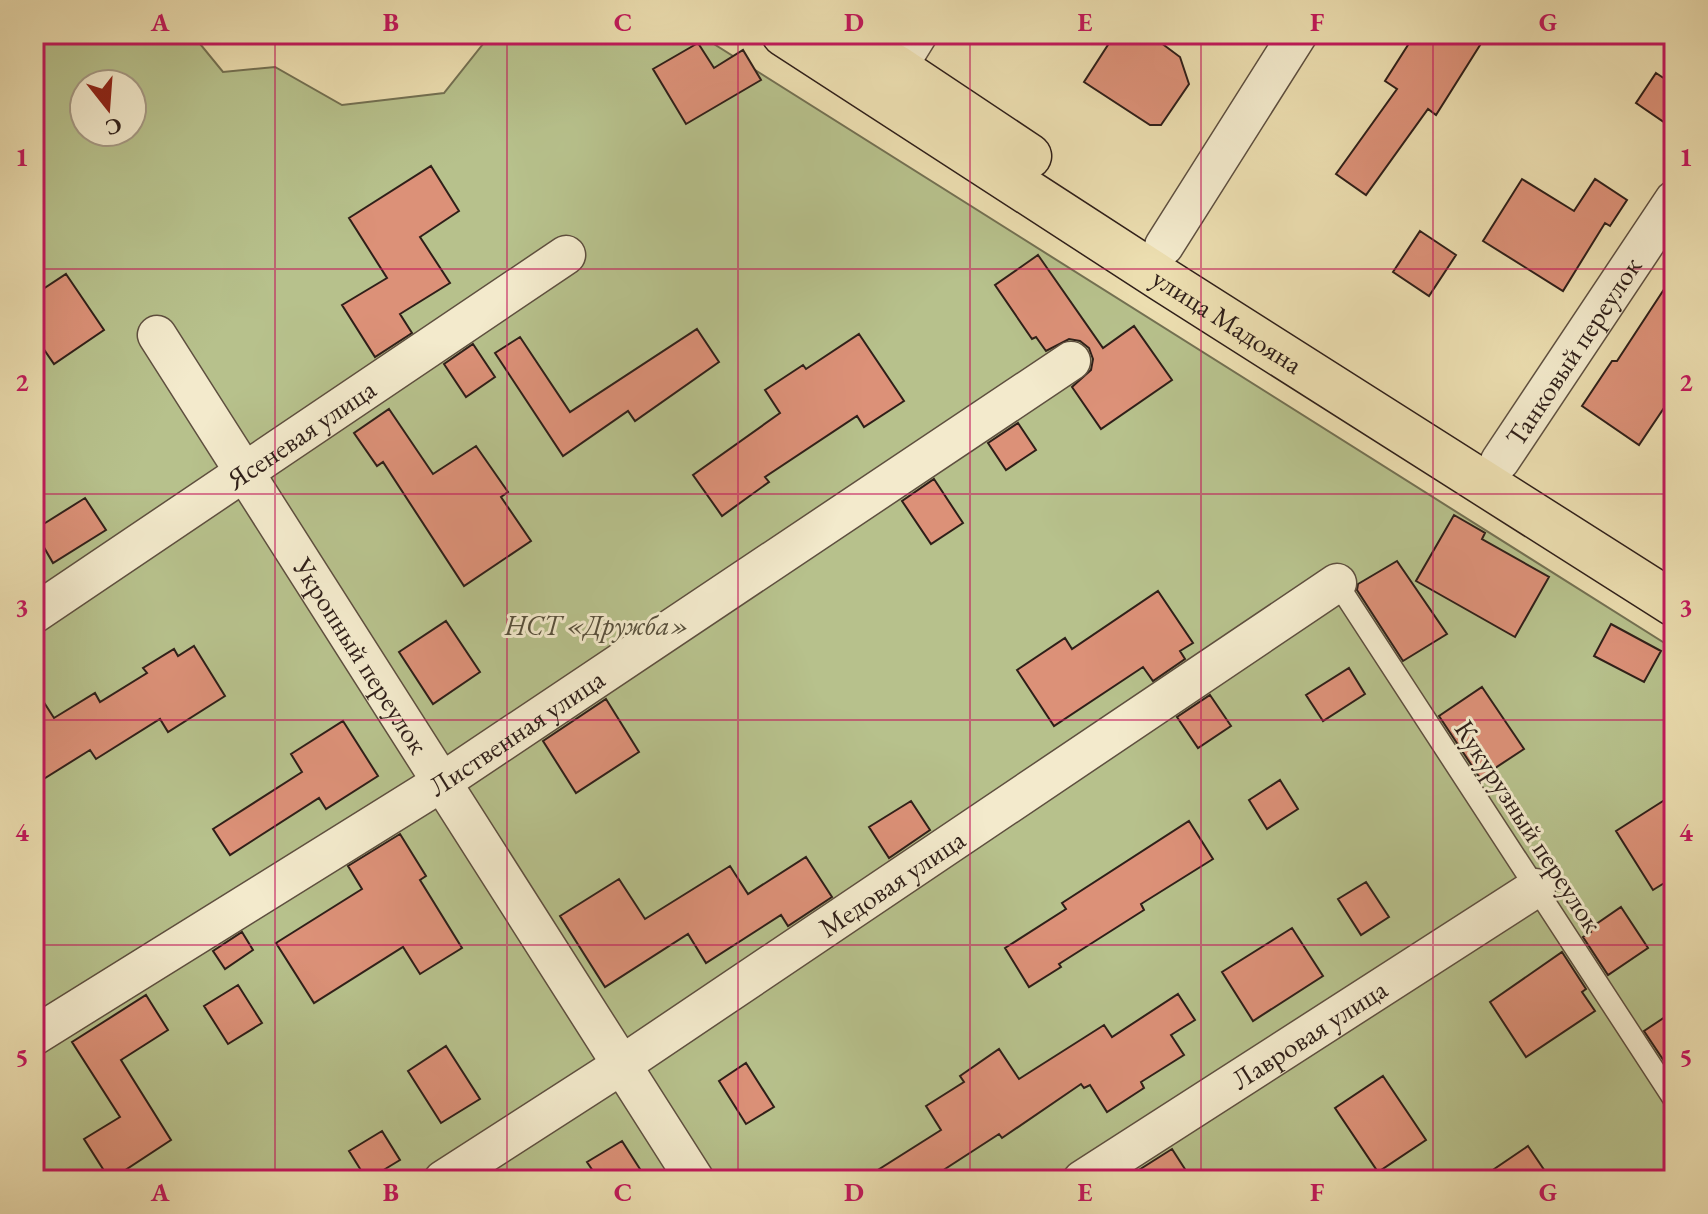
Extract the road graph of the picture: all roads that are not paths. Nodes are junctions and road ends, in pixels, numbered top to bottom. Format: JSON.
{"nodes":[{"id":1,"x":784,"y":34,"type":"edge"},
{"id":2,"x":839,"y":34,"type":"edge"},
{"id":3,"x":1298,"y":34,"type":"edge"},
{"id":4,"x":908,"y":51,"type":"edge"},
{"id":5,"x":1674,"y":200,"type":"edge"},
{"id":6,"x":1164,"y":246,"type":"junction"},
{"id":7,"x":566,"y":255,"type":"dead end"},
{"id":8,"x":157,"y":335,"type":"dead end"},
{"id":9,"x":1071,"y":361,"type":"dead end"},
{"id":10,"x":1500,"y":461,"type":"junction"},
{"id":11,"x":245,"y":472,"type":"junction"},
{"id":12,"x":1674,"y":572,"type":"edge"},
{"id":13,"x":1337,"y":583,"type":"joint"},
{"id":14,"x":1674,"y":604,"type":"edge"},
{"id":15,"x":34,"y":614,"type":"edge"},
{"id":16,"x":442,"y":782,"type":"junction"},
{"id":17,"x":1536,"y":888,"type":"junction"},
{"id":18,"x":34,"y":1036,"type":"edge"},
{"id":19,"x":620,"y":1066,"type":"junction"},
{"id":20,"x":1674,"y":1100,"type":"edge"},
{"id":21,"x":443,"y":1180,"type":"edge"},
{"id":22,"x":695,"y":1180,"type":"edge"},
{"id":23,"x":1082,"y":1180,"type":"edge"}],
"edges":[{"from":1,"to":14,"type":"main road","name":"улица Мадояна"},
{"from":2,"to":4,"type":"main road","name":"улица Мадояна"},
{"from":3,"to":6,"type":"street"},
{"from":4,"to":6,"type":"main road","name":"улица Мадояна"},
{"from":5,"to":10,"type":"street","name":"Танковый переулок"},
{"from":6,"to":10,"type":"main road","name":"улица Мадояна"},
{"from":7,"to":11,"type":"street","name":"Ясеневая улица"},
{"from":8,"to":11,"type":"street","name":"Укропный переулок"},
{"from":9,"to":16,"type":"street","name":"Лиственная улица"},
{"from":10,"to":12,"type":"main road","name":"улица Мадояна"},
{"from":11,"to":15,"type":"street","name":"Ясеневая улица"},
{"from":11,"to":16,"type":"street","name":"Укропный переулок"},
{"from":13,"to":17,"type":"lane","name":"Кукурузный переулок"},
{"from":13,"to":19,"type":"street","name":"Медовая улица"},
{"from":16,"to":18,"type":"street","name":"Лиственная улица"},
{"from":16,"to":19,"type":"street","name":"Укропный переулок"},
{"from":17,"to":20,"type":"lane","name":"Кукурузный переулок"},
{"from":17,"to":23,"type":"street","name":"Лавровая улица"},
{"from":19,"to":21,"type":"street","name":"Медовая улица"},
{"from":19,"to":22,"type":"street","name":"Укропный переулок"}]}
